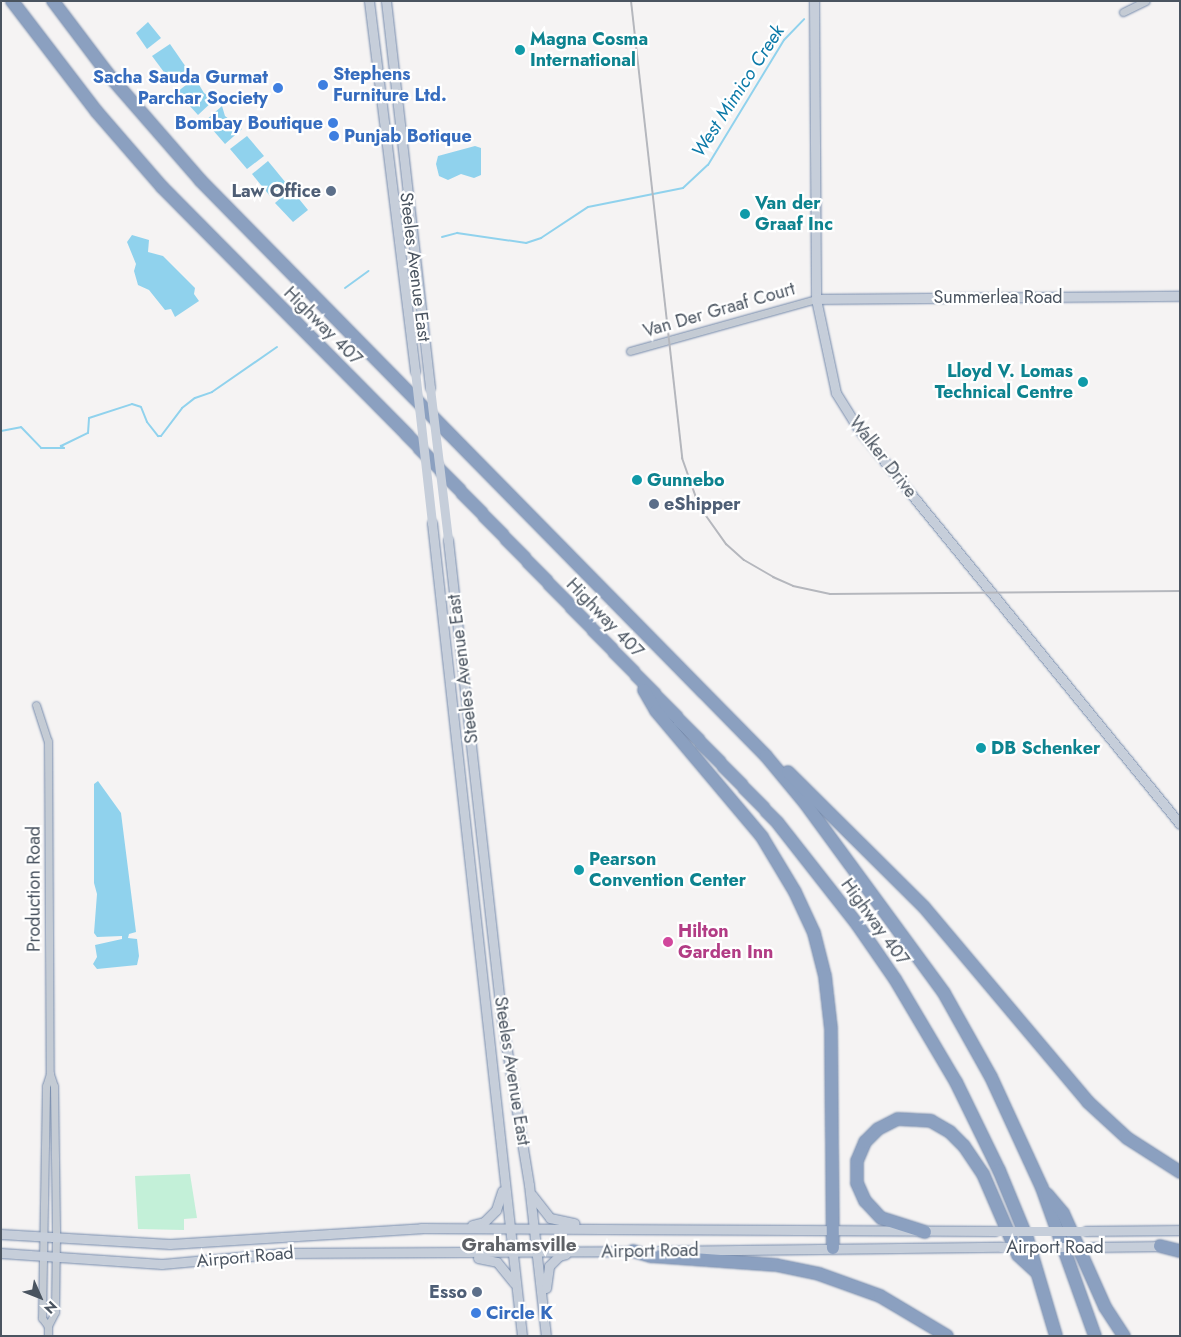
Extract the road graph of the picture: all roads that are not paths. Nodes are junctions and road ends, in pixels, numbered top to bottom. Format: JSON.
{"nodes":[{"id":1,"x":12,"y":1,"type":"edge"},
{"id":2,"x":53,"y":1,"type":"edge"},
{"id":3,"x":370,"y":1,"type":"edge"},
{"id":4,"x":386,"y":1,"type":"edge"},
{"id":5,"x":814,"y":1,"type":"edge"},
{"id":6,"x":1146,"y":1,"type":"edge"},
{"id":7,"x":1123,"y":12,"type":"dead end"},
{"id":8,"x":1180,"y":296,"type":"edge"},
{"id":9,"x":816,"y":299,"type":"junction"},
{"id":10,"x":630,"y":351,"type":"dead end"},
{"id":11,"x":634,"y":673,"type":"junction"},
{"id":12,"x":36,"y":705,"type":"dead end"},
{"id":13,"x":766,"y":756,"type":"junction"},
{"id":14,"x":1180,"y":824,"type":"edge"},
{"id":15,"x":50,"y":1074,"type":"junction"},
{"id":16,"x":1180,"y":1172,"type":"edge"},
{"id":17,"x":504,"y":1181,"type":"junction"},
{"id":18,"x":529,"y":1185,"type":"junction"},
{"id":19,"x":1042,"y":1188,"type":"junction"},
{"id":20,"x":457,"y":1228,"type":"junction"},
{"id":21,"x":610,"y":1228,"type":"junction"},
{"id":22,"x":510,"y":1229,"type":"junction"},
{"id":23,"x":533,"y":1229,"type":"junction"},
{"id":24,"x":1180,"y":1230,"type":"edge"},
{"id":25,"x":833,"y":1232,"type":"junction"},
{"id":26,"x":925,"y":1232,"type":"junction"},
{"id":27,"x":1,"y":1234,"type":"edge"},
{"id":28,"x":44,"y":1237,"type":"junction"},
{"id":29,"x":56,"y":1238,"type":"junction"},
{"id":30,"x":1160,"y":1246,"type":"junction"},
{"id":31,"x":1180,"y":1246,"type":"edge"},
{"id":32,"x":833,"y":1248,"type":"junction"},
{"id":33,"x":1180,"y":1251,"type":"edge"},
{"id":34,"x":454,"y":1252,"type":"junction"},
{"id":35,"x":512,"y":1252,"type":"junction"},
{"id":36,"x":536,"y":1252,"type":"junction"},
{"id":37,"x":581,"y":1252,"type":"junction"},
{"id":38,"x":633,"y":1252,"type":"junction"},
{"id":39,"x":1,"y":1254,"type":"edge"},
{"id":40,"x":43,"y":1258,"type":"junction"},
{"id":41,"x":54,"y":1258,"type":"junction"},
{"id":42,"x":1037,"y":1273,"type":"junction"},
{"id":43,"x":517,"y":1291,"type":"junction"},
{"id":44,"x":542,"y":1306,"type":"junction"},
{"id":45,"x":48,"y":1326,"type":"junction"},
{"id":46,"x":48,"y":1336,"type":"edge"},
{"id":47,"x":522,"y":1336,"type":"edge"},
{"id":48,"x":546,"y":1336,"type":"edge"},
{"id":49,"x":947,"y":1336,"type":"edge"},
{"id":50,"x":1056,"y":1336,"type":"edge"},
{"id":51,"x":1095,"y":1336,"type":"edge"},
{"id":52,"x":1124,"y":1336,"type":"edge"}],
"edges":[{"from":1,"to":11,"type":"highway","name":"Highway 407"},
{"from":2,"to":13,"type":"highway","name":"Highway 407"},
{"from":3,"to":17,"type":"main road","name":"Steeles Avenue East","bridge":true},
{"from":4,"to":18,"type":"main road","name":"Steeles Avenue East","bridge":true},
{"from":5,"to":9,"type":"main road","name":"Walker Drive"},
{"from":6,"to":7,"type":"street"},
{"from":8,"to":9,"type":"main road","name":"Summerlea Road"},
{"from":9,"to":10,"type":"street","name":"Van Der Graaf Court"},
{"from":9,"to":14,"type":"main road","name":"Walker Drive"},
{"from":11,"to":25,"type":"highway"},
{"from":11,"to":42,"type":"highway","name":"Highway 407"},
{"from":12,"to":15,"type":"street","name":"Production Road"},
{"from":13,"to":16,"type":"highway"},
{"from":13,"to":19,"type":"highway","name":"Highway 407"},
{"from":15,"to":28,"type":"street","name":"Production Road"},
{"from":15,"to":29,"type":"street","name":"Production Road"},
{"from":17,"to":20,"type":"main road"},
{"from":17,"to":22,"type":"main road","name":"Steeles Avenue East"},
{"from":18,"to":21,"type":"main road"},
{"from":18,"to":23,"type":"main road","name":"Steeles Avenue East"},
{"from":19,"to":51,"type":"highway","name":"Highway 407"},
{"from":19,"to":52,"type":"highway"},
{"from":20,"to":22,"type":"main road","name":"Airport Road"},
{"from":20,"to":29,"type":"main road","name":"Airport Road"},
{"from":21,"to":23,"type":"main road","name":"Airport Road"},
{"from":21,"to":25,"type":"main road","name":"Airport Road"},
{"from":22,"to":23,"type":"main road","name":"Airport Road"},
{"from":22,"to":35,"type":"main road","name":"Steeles Avenue East"},
{"from":23,"to":36,"type":"main road","name":"Steeles Avenue East"},
{"from":24,"to":26,"type":"main road","name":"Airport Road","bridge":true},
{"from":25,"to":26,"type":"main road","name":"Airport Road"},
{"from":25,"to":32,"type":"highway"},
{"from":26,"to":42,"type":"highway"},
{"from":27,"to":28,"type":"main road","name":"Airport Road"},
{"from":28,"to":29,"type":"main road","name":"Airport Road"},
{"from":28,"to":40,"type":"street","name":"Production Road"},
{"from":29,"to":41,"type":"street","name":"Production Road"},
{"from":30,"to":31,"type":"main road","name":"Airport Road"},
{"from":30,"to":32,"type":"main road","name":"Airport Road","bridge":true},
{"from":30,"to":33,"type":"highway"},
{"from":32,"to":38,"type":"main road","name":"Airport Road"},
{"from":34,"to":35,"type":"main road","name":"Airport Road"},
{"from":34,"to":41,"type":"main road","name":"Airport Road"},
{"from":34,"to":43,"type":"main road"},
{"from":35,"to":36,"type":"main road","name":"Airport Road"},
{"from":35,"to":43,"type":"main road","name":"Steeles Avenue East"},
{"from":36,"to":37,"type":"main road","name":"Airport Road"},
{"from":36,"to":44,"type":"main road","name":"Steeles Avenue East"},
{"from":37,"to":38,"type":"main road","name":"Airport Road"},
{"from":37,"to":44,"type":"main road"},
{"from":38,"to":49,"type":"highway"},
{"from":39,"to":40,"type":"main road","name":"Airport Road"},
{"from":40,"to":41,"type":"main road","name":"Airport Road"},
{"from":40,"to":45,"type":"street","name":"Production Road"},
{"from":41,"to":45,"type":"street","name":"Production Road"},
{"from":42,"to":50,"type":"highway","name":"Highway 407"},
{"from":43,"to":47,"type":"main road","name":"Steeles Avenue East"},
{"from":44,"to":48,"type":"main road","name":"Steeles Avenue East"},
{"from":45,"to":46,"type":"street"}]}
